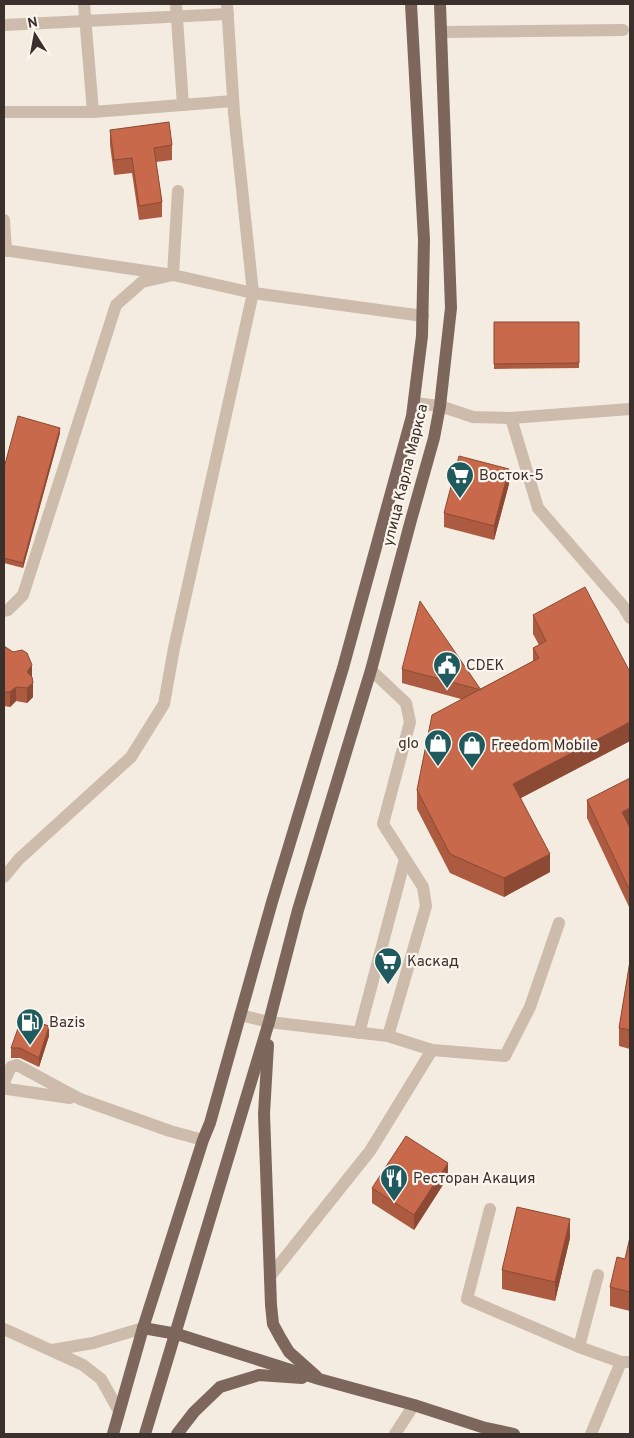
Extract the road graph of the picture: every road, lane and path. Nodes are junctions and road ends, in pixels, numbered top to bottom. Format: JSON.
{"nodes":[{"id":1,"x":84,"y":4,"type":"edge"},
{"id":2,"x":410,"y":4,"type":"edge"},
{"id":3,"x":440,"y":4,"type":"edge"},
{"id":4,"x":228,"y":9,"type":"edge"},
{"id":5,"x":177,"y":10,"type":"edge"},
{"id":6,"x":86,"y":20,"type":"junction"},
{"id":7,"x":4,"y":25,"type":"edge"},
{"id":8,"x":622,"y":30,"type":"dead end"},
{"id":9,"x":442,"y":32,"type":"junction"},
{"id":10,"x":233,"y":101,"type":"junction"},
{"id":11,"x":183,"y":105,"type":"junction"},
{"id":12,"x":4,"y":112,"type":"edge"},
{"id":13,"x":93,"y":112,"type":"junction"},
{"id":14,"x":178,"y":191,"type":"dead end"},
{"id":15,"x":4,"y":220,"type":"edge"},
{"id":16,"x":5,"y":250,"type":"edge"},
{"id":17,"x":173,"y":275,"type":"junction"},
{"id":18,"x":253,"y":293,"type":"junction"},
{"id":19,"x":423,"y":316,"type":"junction"},
{"id":20,"x":414,"y":403,"type":"junction"},
{"id":21,"x":440,"y":406,"type":"junction"},
{"id":22,"x":630,"y":409,"type":"edge"},
{"id":23,"x":511,"y":418,"type":"junction"},
{"id":24,"x":627,"y":606,"type":"edge"},
{"id":25,"x":4,"y":611,"type":"edge"},
{"id":26,"x":630,"y":618,"type":"edge"},
{"id":27,"x":371,"y":670,"type":"junction"},
{"id":28,"x":405,"y":859,"type":"junction"},
{"id":29,"x":4,"y":877,"type":"edge"},
{"id":30,"x":559,"y":923,"type":"dead end"},
{"id":31,"x":240,"y":1015,"type":"junction"},
{"id":32,"x":270,"y":1022,"type":"junction"},
{"id":33,"x":358,"y":1033,"type":"junction"},
{"id":34,"x":388,"y":1036,"type":"junction"},
{"id":35,"x":432,"y":1050,"type":"junction"},
{"id":36,"x":4,"y":1082,"type":"edge"},
{"id":37,"x":80,"y":1099,"type":"junction"},
{"id":38,"x":203,"y":1140,"type":"junction"},
{"id":39,"x":490,"y":1209,"type":"dead end"},
{"id":40,"x":271,"y":1275,"type":"junction"},
{"id":41,"x":598,"y":1275,"type":"dead end"},
{"id":42,"x":143,"y":1328,"type":"junction"},
{"id":43,"x":4,"y":1329,"type":"edge"},
{"id":44,"x":177,"y":1334,"type":"junction"},
{"id":45,"x":579,"y":1347,"type":"junction"},
{"id":46,"x":52,"y":1350,"type":"junction"},
{"id":47,"x":626,"y":1362,"type":"edge"},
{"id":48,"x":319,"y":1379,"type":"junction"},
{"id":49,"x":414,"y":1406,"type":"junction"},
{"id":50,"x":119,"y":1411,"type":"junction"},
{"id":51,"x":113,"y":1434,"type":"edge"},
{"id":52,"x":145,"y":1434,"type":"edge"},
{"id":53,"x":177,"y":1434,"type":"edge"},
{"id":54,"x":395,"y":1434,"type":"edge"},
{"id":55,"x":514,"y":1434,"type":"edge"},
{"id":56,"x":591,"y":1434,"type":"edge"}],
"edges":[{"from":1,"to":6,"type":"street"},
{"from":2,"to":19,"type":"main road","name":"улица Карла Маркса"},
{"from":3,"to":9,"type":"main road","name":"улица Карла Маркса"},
{"from":4,"to":5,"type":"street"},
{"from":4,"to":10,"type":"street"},
{"from":5,"to":6,"type":"street"},
{"from":5,"to":11,"type":"street"},
{"from":6,"to":7,"type":"street"},
{"from":6,"to":13,"type":"street"},
{"from":8,"to":9,"type":"street"},
{"from":9,"to":21,"type":"main road","name":"улица Карла Маркса"},
{"from":10,"to":11,"type":"street"},
{"from":10,"to":18,"type":"street"},
{"from":11,"to":13,"type":"street"},
{"from":12,"to":13,"type":"street"},
{"from":14,"to":17,"type":"street"},
{"from":15,"to":16,"type":"street"},
{"from":16,"to":17,"type":"street"},
{"from":17,"to":18,"type":"street"},
{"from":17,"to":25,"type":"street"},
{"from":18,"to":19,"type":"street"},
{"from":18,"to":29,"type":"street"},
{"from":19,"to":20,"type":"main road","name":"улица Карла Маркса"},
{"from":20,"to":21,"type":"street"},
{"from":20,"to":31,"type":"main road","name":"улица Карла Маркса"},
{"from":21,"to":23,"type":"street"},
{"from":21,"to":27,"type":"main road","name":"улица Карла Маркса"},
{"from":22,"to":23,"type":"street"},
{"from":23,"to":24,"type":"street"},
{"from":24,"to":26,"type":"street"},
{"from":27,"to":28,"type":"street"},
{"from":27,"to":32,"type":"main road","name":"улица Карла Маркса"},
{"from":28,"to":33,"type":"street"},
{"from":28,"to":34,"type":"street"},
{"from":30,"to":35,"type":"street"},
{"from":31,"to":32,"type":"street"},
{"from":31,"to":38,"type":"main road","name":"улица Карла Маркса"},
{"from":32,"to":33,"type":"street"},
{"from":32,"to":40,"type":"main road"},
{"from":32,"to":44,"type":"main road"},
{"from":33,"to":34,"type":"street"},
{"from":34,"to":35,"type":"street"},
{"from":35,"to":40,"type":"street"},
{"from":36,"to":37,"type":"street"},
{"from":36,"to":37,"type":"street"},
{"from":37,"to":38,"type":"street"},
{"from":38,"to":42,"type":"main road","name":"улица Карла Маркса"},
{"from":39,"to":45,"type":"street"},
{"from":40,"to":48,"type":"main road"},
{"from":41,"to":45,"type":"street"},
{"from":42,"to":44,"type":"main road"},
{"from":42,"to":46,"type":"street"},
{"from":42,"to":50,"type":"main road"},
{"from":43,"to":46,"type":"street"},
{"from":44,"to":48,"type":"main road"},
{"from":44,"to":52,"type":"main road"},
{"from":45,"to":47,"type":"street"},
{"from":46,"to":50,"type":"street"},
{"from":47,"to":56,"type":"street"},
{"from":48,"to":49,"type":"main road"},
{"from":48,"to":53,"type":"main road"},
{"from":49,"to":54,"type":"street"},
{"from":49,"to":55,"type":"main road"},
{"from":50,"to":51,"type":"main road"}]}
